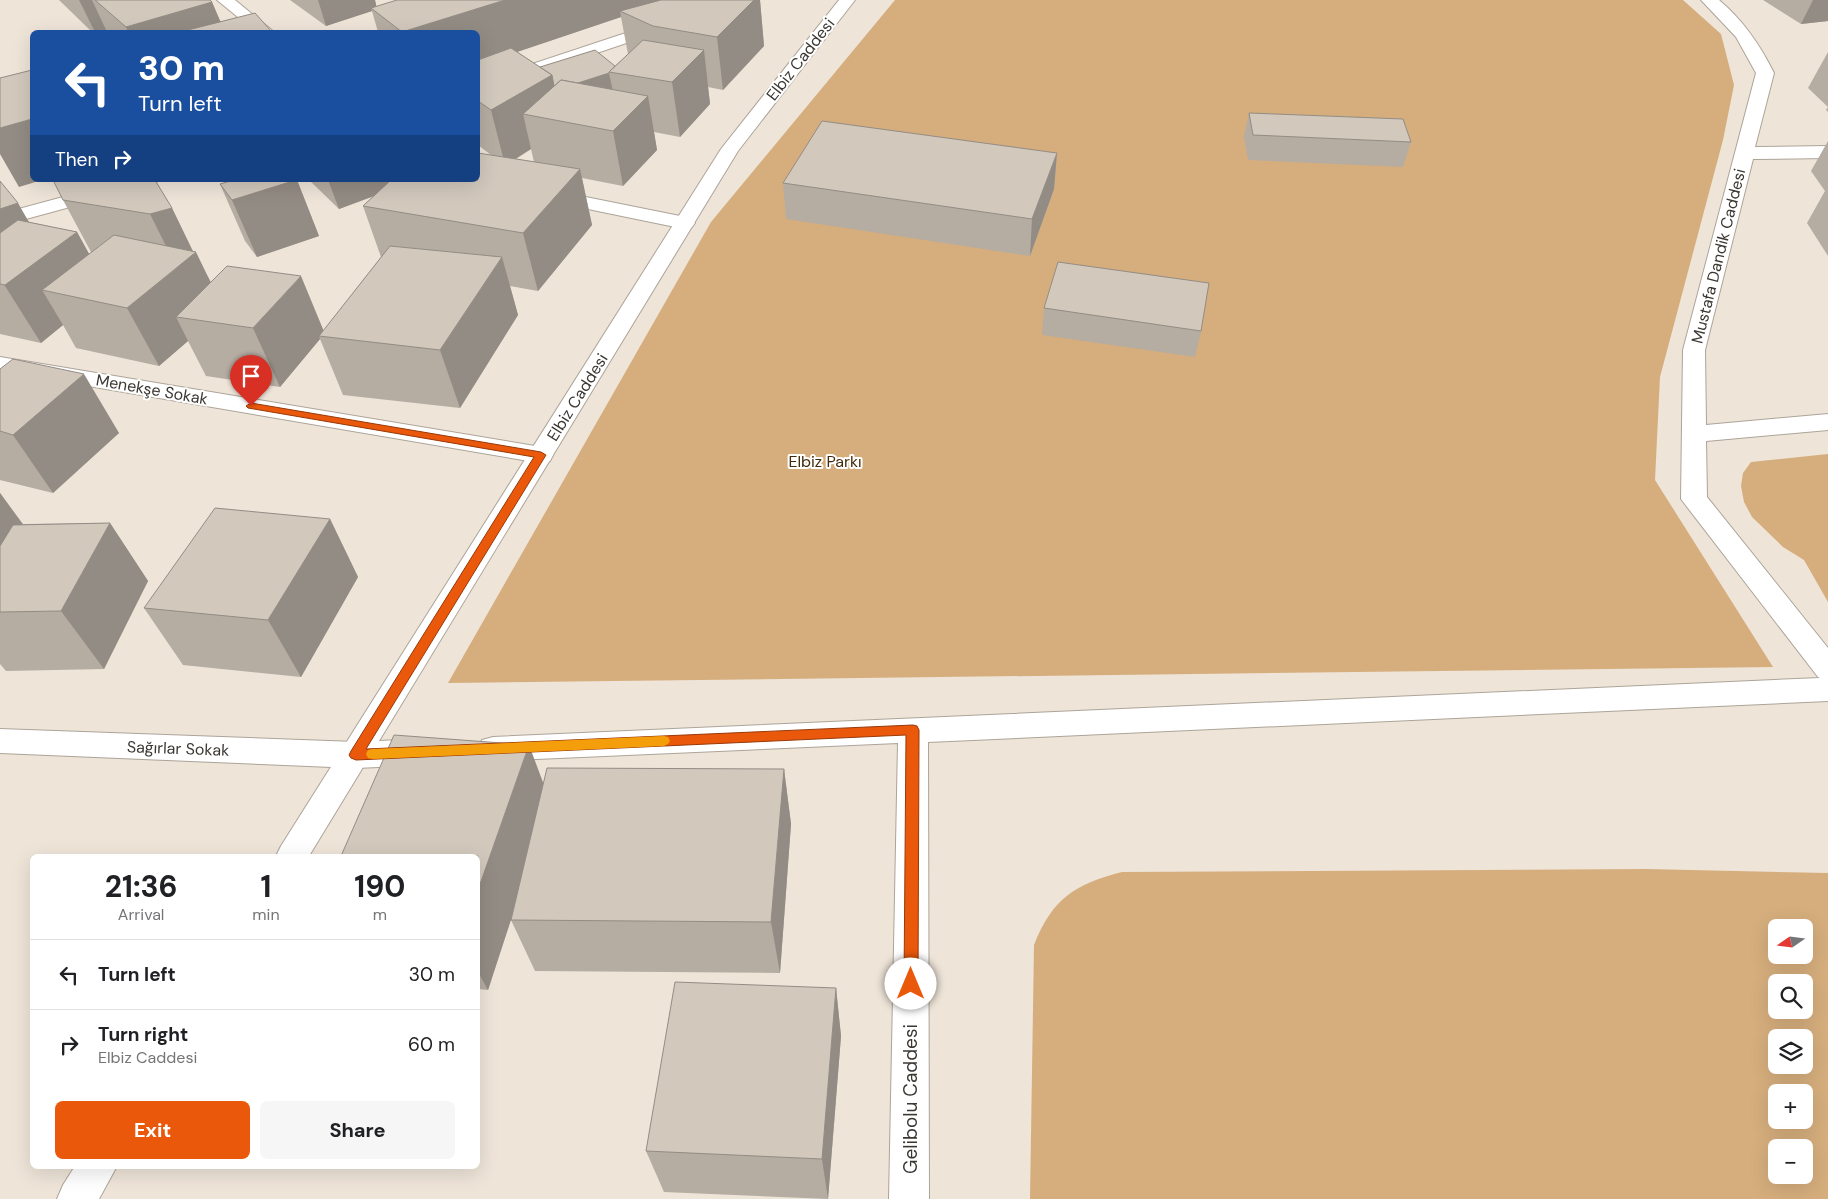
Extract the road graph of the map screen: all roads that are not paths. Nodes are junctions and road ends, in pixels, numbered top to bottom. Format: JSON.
{"nodes":[{"id":1,"x":225,"y":0,"type":"edge"},
{"id":2,"x":847,"y":0,"type":"edge"},
{"id":3,"x":1709,"y":0,"type":"edge"},
{"id":4,"x":670,"y":24,"type":"edge"},
{"id":5,"x":263,"y":30,"type":"edge"},
{"id":6,"x":480,"y":87,"type":"edge"},
{"id":7,"x":1828,"y":152,"type":"edge"},
{"id":8,"x":1744,"y":153,"type":"junction"},
{"id":9,"x":141,"y":182,"type":"edge"},
{"id":10,"x":528,"y":192,"type":"edge"},
{"id":11,"x":0,"y":220,"type":"edge"},
{"id":12,"x":685,"y":223,"type":"junction"},
{"id":13,"x":0,"y":364,"type":"edge"},
{"id":14,"x":1828,"y":422,"type":"edge"},
{"id":15,"x":1694,"y":434,"type":"junction"},
{"id":16,"x":541,"y":455,"type":"junction"},
{"id":17,"x":1828,"y":669,"type":"edge"},
{"id":18,"x":1828,"y":688,"type":"edge"},
{"id":19,"x":913,"y":730,"type":"junction"},
{"id":20,"x":0,"y":741,"type":"edge"},
{"id":21,"x":356,"y":755,"type":"junction"},
{"id":22,"x":293,"y":854,"type":"edge"},
{"id":23,"x":96,"y":1169,"type":"edge"},
{"id":24,"x":77,"y":1199,"type":"edge"},
{"id":25,"x":909,"y":1199,"type":"edge"}],
"edges":[{"from":1,"to":5,"type":"street"},
{"from":2,"to":12,"type":"street","name":"Elbiz Caddesi"},
{"from":3,"to":8,"type":"street","name":"Mustafa Dandik Caddesi"},
{"from":4,"to":6,"type":"street"},
{"from":7,"to":8,"type":"street"},
{"from":8,"to":15,"type":"street","name":"Mustafa Dandik Caddesi"},
{"from":9,"to":11,"type":"street"},
{"from":10,"to":12,"type":"street"},
{"from":12,"to":16,"type":"street","name":"Elbiz Caddesi"},
{"from":13,"to":16,"type":"street","name":"Menekşe Sokak"},
{"from":14,"to":15,"type":"street"},
{"from":15,"to":17,"type":"street","name":"Mustafa Dandik Caddesi"},
{"from":16,"to":21,"type":"street","name":"Elbiz Caddesi"},
{"from":18,"to":19,"type":"street","name":"Sağırlar Sokak"},
{"from":19,"to":21,"type":"street","name":"Sağırlar Sokak"},
{"from":19,"to":25,"type":"street","name":"Gelibolu Caddesi"},
{"from":20,"to":21,"type":"street","name":"Sağırlar Sokak"},
{"from":21,"to":22,"type":"street","name":"Elbiz Caddesi"},
{"from":23,"to":24,"type":"street"}]}
